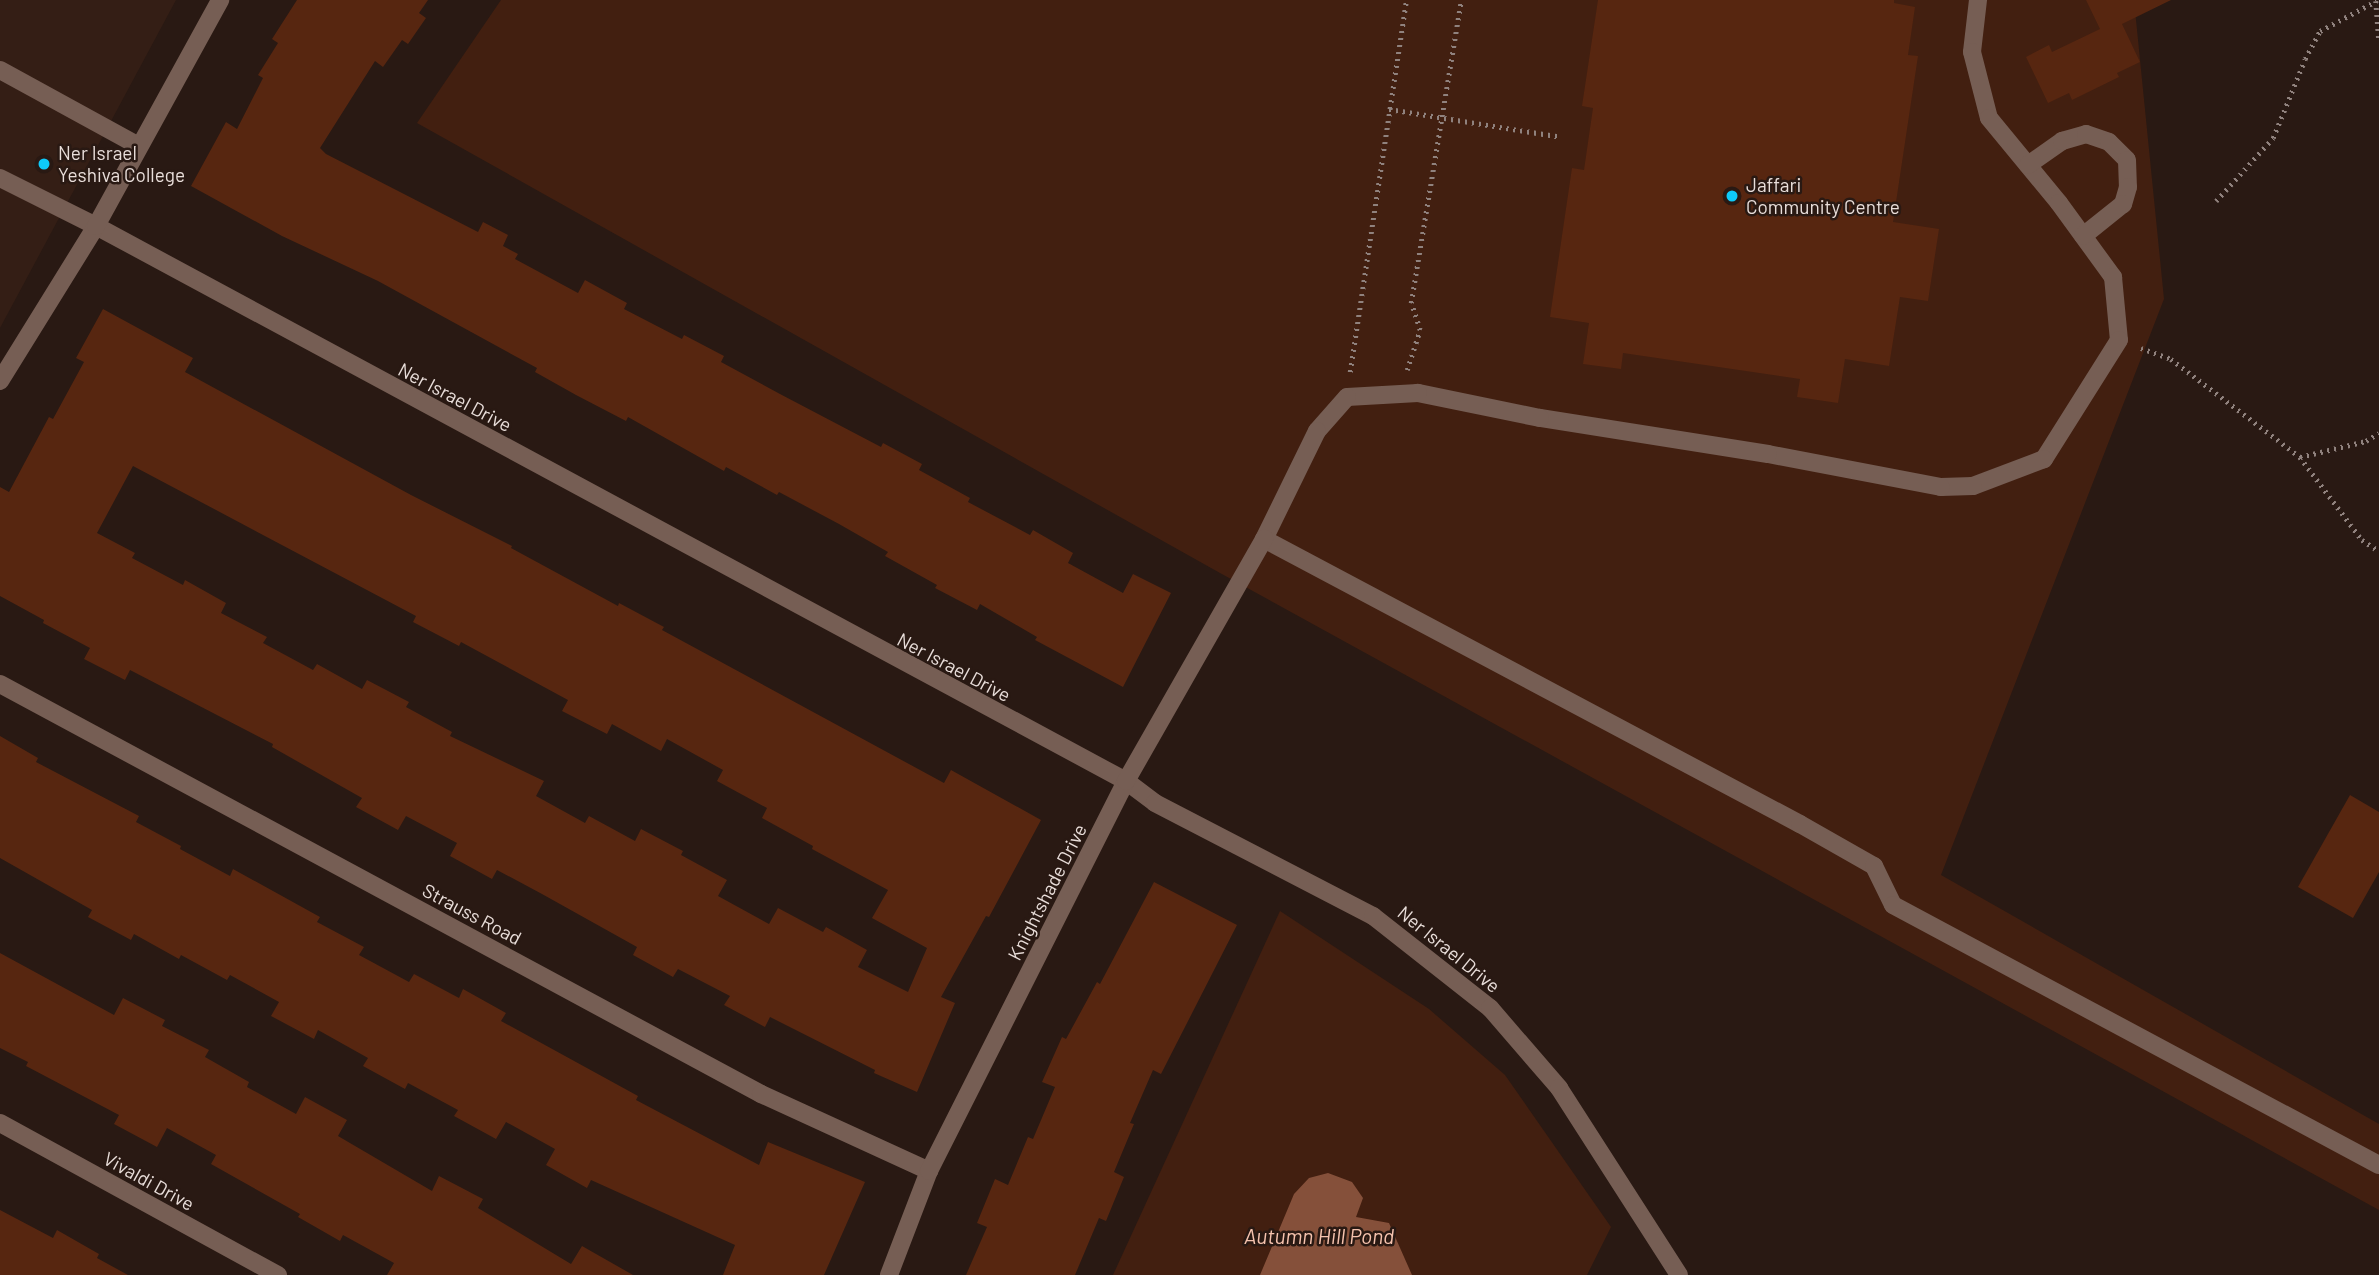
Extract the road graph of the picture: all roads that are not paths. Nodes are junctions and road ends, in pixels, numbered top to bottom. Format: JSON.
{"nodes":[{"id":1,"x":1978,"y":0,"type":"edge"},
{"id":2,"x":216,"y":1,"type":"edge"},
{"id":3,"x":0,"y":70,"type":"edge"},
{"id":4,"x":139,"y":146,"type":"junction"},
{"id":5,"x":2028,"y":165,"type":"junction"},
{"id":6,"x":0,"y":178,"type":"edge"},
{"id":7,"x":96,"y":226,"type":"junction"},
{"id":8,"x":2083,"y":236,"type":"junction"},
{"id":9,"x":0,"y":381,"type":"edge"},
{"id":10,"x":1264,"y":539,"type":"junction"},
{"id":11,"x":0,"y":684,"type":"edge"},
{"id":12,"x":1126,"y":781,"type":"junction"},
{"id":13,"x":0,"y":1124,"type":"edge"},
{"id":14,"x":2379,"y":1165,"type":"edge"},
{"id":15,"x":929,"y":1171,"type":"junction"},
{"id":16,"x":278,"y":1275,"type":"edge"},
{"id":17,"x":889,"y":1275,"type":"edge"},
{"id":18,"x":1679,"y":1275,"type":"edge"}],
"edges":[{"from":1,"to":5,"type":"street"},
{"from":2,"to":4,"type":"street"},
{"from":3,"to":4,"type":"street"},
{"from":4,"to":7,"type":"street"},
{"from":5,"to":8,"type":"street"},
{"from":5,"to":8,"type":"street"},
{"from":6,"to":7,"type":"street","name":"Ner Israel Drive"},
{"from":7,"to":9,"type":"street"},
{"from":7,"to":12,"type":"street","name":"Ner Israel Drive"},
{"from":8,"to":10,"type":"street","name":"Knightshade Drive"},
{"from":10,"to":12,"type":"street","name":"Knightshade Drive"},
{"from":10,"to":14,"type":"street"},
{"from":11,"to":15,"type":"street","name":"Strauss Road"},
{"from":12,"to":15,"type":"street","name":"Knightshade Drive"},
{"from":12,"to":18,"type":"street","name":"Ner Israel Drive"},
{"from":13,"to":16,"type":"street","name":"Vivaldi Drive"},
{"from":15,"to":17,"type":"street","name":"Knightshade Drive"}]}
